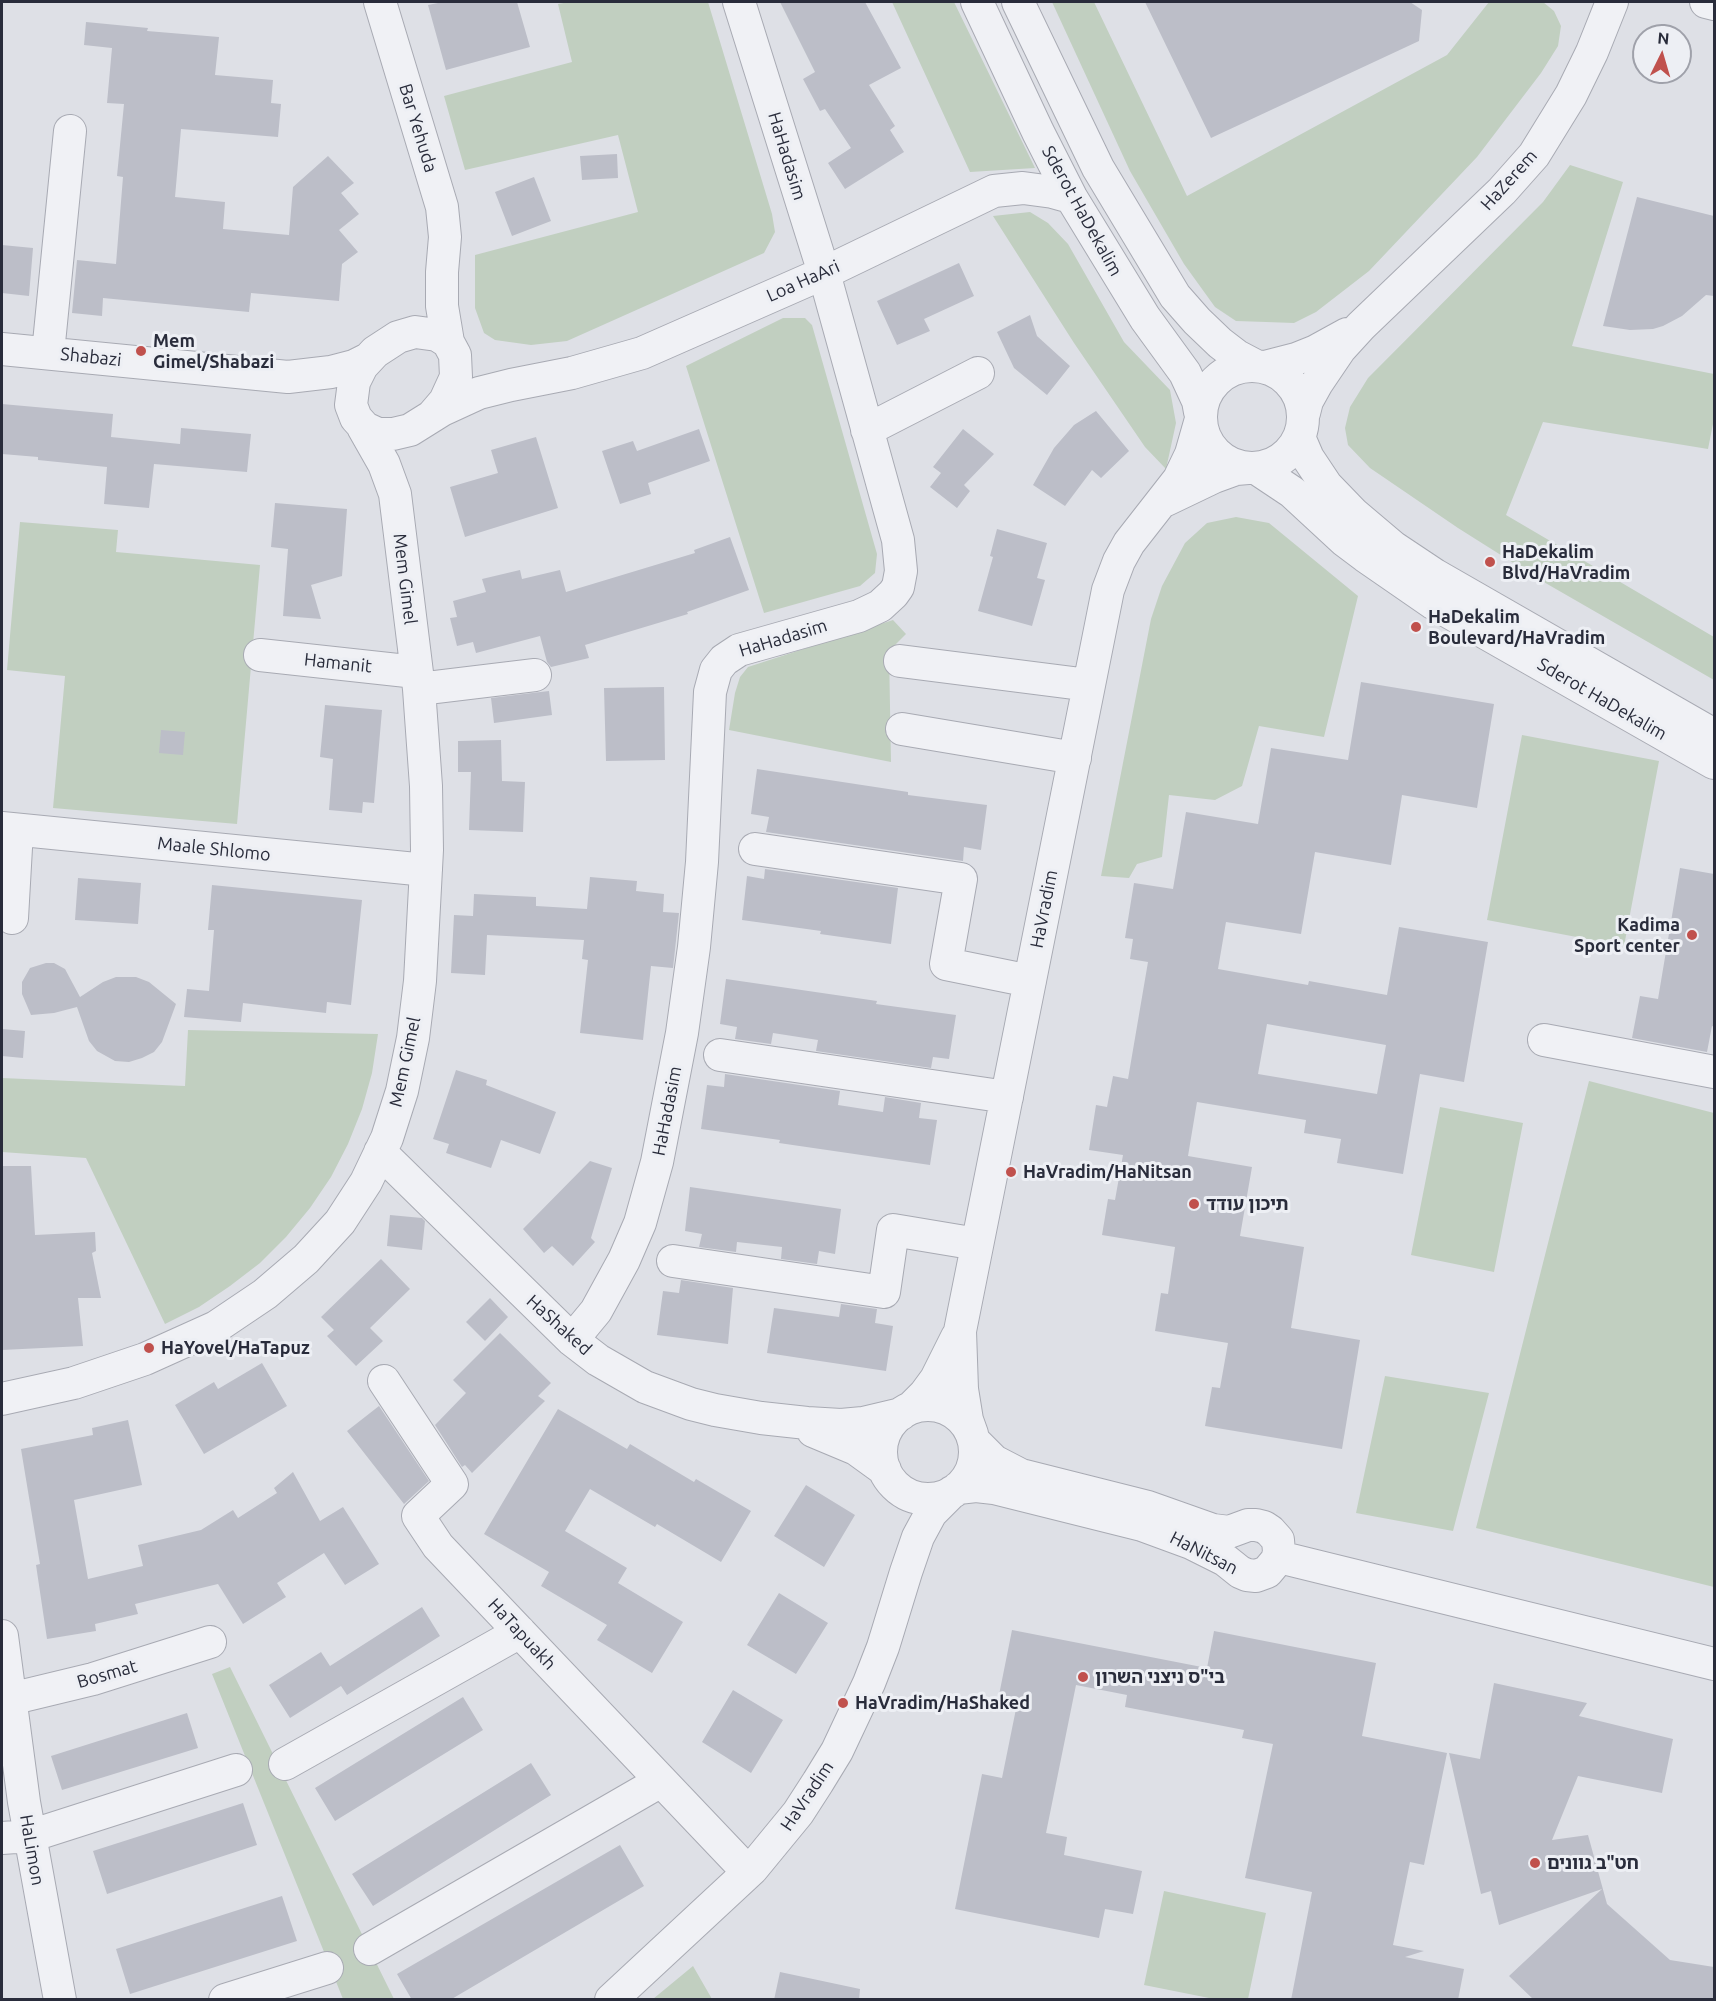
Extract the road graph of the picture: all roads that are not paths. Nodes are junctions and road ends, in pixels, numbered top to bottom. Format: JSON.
{"nodes":[{"id":1,"x":381,"y":2,"type":"edge"},
{"id":2,"x":739,"y":2,"type":"edge"},
{"id":3,"x":977,"y":2,"type":"edge"},
{"id":4,"x":1018,"y":2,"type":"edge"},
{"id":5,"x":1611,"y":2,"type":"edge"},
{"id":6,"x":1706,"y":2,"type":"edge"},
{"id":7,"x":1714,"y":4,"type":"edge"},
{"id":8,"x":70,"y":131,"type":"dead end"},
{"id":9,"x":1071,"y":197,"type":"junction"},
{"id":10,"x":444,"y":256,"type":"junction"},
{"id":11,"x":824,"y":273,"type":"junction"},
{"id":12,"x":1361,"y":326,"type":"junction"},
{"id":13,"x":398,"y":337,"type":"junction"},
{"id":14,"x":450,"y":345,"type":"junction"},
{"id":15,"x":2,"y":349,"type":"edge"},
{"id":16,"x":48,"y":353,"type":"junction"},
{"id":17,"x":368,"y":359,"type":"junction"},
{"id":18,"x":1261,"y":366,"type":"junction"},
{"id":19,"x":978,"y":373,"type":"dead end"},
{"id":20,"x":288,"y":377,"type":"junction"},
{"id":21,"x":532,"y":381,"type":"junction"},
{"id":22,"x":1200,"y":415,"type":"junction"},
{"id":23,"x":425,"y":420,"type":"junction"},
{"id":24,"x":359,"y":423,"type":"junction"},
{"id":25,"x":1302,"y":425,"type":"junction"},
{"id":26,"x":867,"y":430,"type":"junction"},
{"id":27,"x":1252,"y":468,"type":"junction"},
{"id":28,"x":396,"y":501,"type":"junction"},
{"id":29,"x":1162,"y":502,"type":"junction"},
{"id":30,"x":260,"y":656,"type":"dead end"},
{"id":31,"x":900,"y":661,"type":"dead end"},
{"id":32,"x":535,"y":675,"type":"dead end"},
{"id":33,"x":418,"y":680,"type":"junction"},
{"id":34,"x":1089,"y":685,"type":"junction"},
{"id":35,"x":902,"y":729,"type":"dead end"},
{"id":36,"x":1714,"y":735,"type":"edge"},
{"id":37,"x":1074,"y":758,"type":"junction"},
{"id":38,"x":1714,"y":763,"type":"edge"},
{"id":39,"x":9,"y":829,"type":"edge"},
{"id":40,"x":754,"y":849,"type":"dead end"},
{"id":41,"x":426,"y":870,"type":"junction"},
{"id":42,"x":12,"y":918,"type":"dead end"},
{"id":43,"x":1030,"y":981,"type":"junction"},
{"id":44,"x":1545,"y":1040,"type":"dead end"},
{"id":45,"x":720,"y":1054,"type":"dead end"},
{"id":46,"x":1714,"y":1072,"type":"edge"},
{"id":47,"x":1007,"y":1097,"type":"junction"},
{"id":48,"x":380,"y":1152,"type":"junction"},
{"id":49,"x":977,"y":1244,"type":"junction"},
{"id":50,"x":673,"y":1262,"type":"dead end"},
{"id":51,"x":960,"y":1331,"type":"junction"},
{"id":52,"x":572,"y":1340,"type":"junction"},
{"id":53,"x":384,"y":1381,"type":"dead end"},
{"id":54,"x":2,"y":1400,"type":"edge"},
{"id":55,"x":906,"y":1411,"type":"junction"},
{"id":56,"x":784,"y":1421,"type":"junction"},
{"id":57,"x":973,"y":1438,"type":"junction"},
{"id":58,"x":891,"y":1478,"type":"junction"},
{"id":59,"x":955,"y":1490,"type":"junction"},
{"id":60,"x":1279,"y":1557,"type":"junction"},
{"id":61,"x":906,"y":1572,"type":"junction"},
{"id":62,"x":520,"y":1632,"type":"junction"},
{"id":63,"x":2,"y":1636,"type":"edge"},
{"id":64,"x":210,"y":1642,"type":"dead end"},
{"id":65,"x":1714,"y":1664,"type":"edge"},
{"id":66,"x":5,"y":1700,"type":"edge"},
{"id":67,"x":285,"y":1764,"type":"dead end"},
{"id":68,"x":236,"y":1770,"type":"dead end"},
{"id":69,"x":661,"y":1781,"type":"junction"},
{"id":70,"x":16,"y":1837,"type":"edge"},
{"id":71,"x":748,"y":1872,"type":"junction"},
{"id":72,"x":370,"y":1949,"type":"dead end"},
{"id":73,"x":327,"y":1968,"type":"dead end"},
{"id":74,"x":637,"y":1974,"type":"junction"},
{"id":75,"x":60,"y":2000,"type":"edge"},
{"id":76,"x":225,"y":2000,"type":"edge"},
{"id":77,"x":598,"y":2000,"type":"edge"},
{"id":78,"x":611,"y":2000,"type":"edge"}],
"edges":[{"from":1,"to":10,"type":"street","name":"Bar Yehuda"},
{"from":2,"to":11,"type":"street","name":"HaHadasim"},
{"from":3,"to":9,"type":"street","name":"Sderot HaDekalim"},
{"from":4,"to":18,"type":"street","name":"Sderot HaDekalim"},
{"from":5,"to":12,"type":"street","name":"HaZerem"},
{"from":6,"to":7,"type":"street"},
{"from":8,"to":16,"type":"street"},
{"from":9,"to":11,"type":"street","name":"Loa HaAri"},
{"from":9,"to":22,"type":"street","name":"Sderot HaDekalim"},
{"from":10,"to":13,"type":"street","name":"Bar Yehuda"},
{"from":10,"to":14,"type":"street","name":"Bar Yehuda"},
{"from":11,"to":21,"type":"street","name":"Loa HaAri"},
{"from":11,"to":26,"type":"street","name":"HaHadasim"},
{"from":12,"to":18,"type":"street","name":"HaZerem"},
{"from":12,"to":25,"type":"street","name":"HaZerem"},
{"from":13,"to":14,"type":"street"},
{"from":13,"to":17,"type":"street"},
{"from":14,"to":21,"type":"street","name":"Loa HaAri"},
{"from":14,"to":23,"type":"street"},
{"from":15,"to":16,"type":"street","name":"Shabazi"},
{"from":16,"to":20,"type":"street","name":"Shabazi"},
{"from":17,"to":20,"type":"street","name":"Shabazi"},
{"from":17,"to":24,"type":"street"},
{"from":18,"to":22,"type":"street"},
{"from":18,"to":25,"type":"street"},
{"from":19,"to":26,"type":"street"},
{"from":20,"to":24,"type":"street","name":"Shabazi"},
{"from":21,"to":23,"type":"street","name":"Loa HaAri"},
{"from":22,"to":27,"type":"street"},
{"from":22,"to":29,"type":"street","name":"HaVradim"},
{"from":23,"to":24,"type":"street"},
{"from":23,"to":28,"type":"street","name":"Mem Gimel"},
{"from":24,"to":28,"type":"street","name":"Mem Gimel"},
{"from":25,"to":27,"type":"street"},
{"from":25,"to":36,"type":"street","name":"Sderot HaDekalim"},
{"from":26,"to":52,"type":"street","name":"HaHadasim"},
{"from":27,"to":29,"type":"street","name":"HaVradim"},
{"from":27,"to":38,"type":"street","name":"Sderot HaDekalim"},
{"from":28,"to":33,"type":"street","name":"Mem Gimel"},
{"from":29,"to":34,"type":"street","name":"HaVradim"},
{"from":30,"to":33,"type":"street","name":"Hamanit"},
{"from":31,"to":34,"type":"street"},
{"from":32,"to":33,"type":"street","name":"Hamanit"},
{"from":33,"to":41,"type":"street","name":"Mem Gimel"},
{"from":34,"to":37,"type":"street","name":"HaVradim"},
{"from":35,"to":37,"type":"street"},
{"from":37,"to":43,"type":"street","name":"HaVradim"},
{"from":39,"to":41,"type":"street","name":"Maale Shlomo"},
{"from":39,"to":42,"type":"street"},
{"from":40,"to":43,"type":"street"},
{"from":41,"to":48,"type":"street","name":"Mem Gimel"},
{"from":43,"to":47,"type":"street","name":"HaVradim"},
{"from":44,"to":46,"type":"street"},
{"from":45,"to":47,"type":"street"},
{"from":47,"to":49,"type":"street","name":"HaVradim"},
{"from":48,"to":52,"type":"street","name":"HaShaked"},
{"from":48,"to":54,"type":"street","name":"Mem Gimel"},
{"from":49,"to":50,"type":"street"},
{"from":49,"to":51,"type":"street","name":"HaVradim"},
{"from":51,"to":55,"type":"street","name":"HaVradim"},
{"from":51,"to":57,"type":"street","name":"HaVradim"},
{"from":52,"to":56,"type":"street","name":"HaShaked"},
{"from":53,"to":62,"type":"street","name":"HaTapuakh"},
{"from":55,"to":56,"type":"street","name":"HaShaked"},
{"from":55,"to":57,"type":"street"},
{"from":55,"to":58,"type":"street"},
{"from":56,"to":58,"type":"street","name":"HaShaked"},
{"from":57,"to":59,"type":"street"},
{"from":57,"to":60,"type":"street","name":"HaNitsan"},
{"from":58,"to":59,"type":"street"},
{"from":58,"to":61,"type":"street","name":"HaVradim"},
{"from":59,"to":60,"type":"street","name":"HaNitsan"},
{"from":59,"to":61,"type":"street","name":"HaVradim"},
{"from":60,"to":65,"type":"street"},
{"from":61,"to":71,"type":"street","name":"HaVradim"},
{"from":62,"to":67,"type":"street"},
{"from":62,"to":69,"type":"street","name":"HaTapuakh"},
{"from":63,"to":66,"type":"street","name":"HaLimon"},
{"from":64,"to":66,"type":"street","name":"Bosmat"},
{"from":66,"to":70,"type":"street","name":"HaLimon"},
{"from":68,"to":70,"type":"street"},
{"from":69,"to":71,"type":"street","name":"HaTapuakh"},
{"from":69,"to":72,"type":"street"},
{"from":70,"to":75,"type":"street","name":"HaLimon"},
{"from":71,"to":74,"type":"street","name":"HaVradim"},
{"from":73,"to":76,"type":"street"},
{"from":74,"to":77,"type":"street","name":"HaVradim"},
{"from":74,"to":78,"type":"street","name":"HaVradim"}]}
